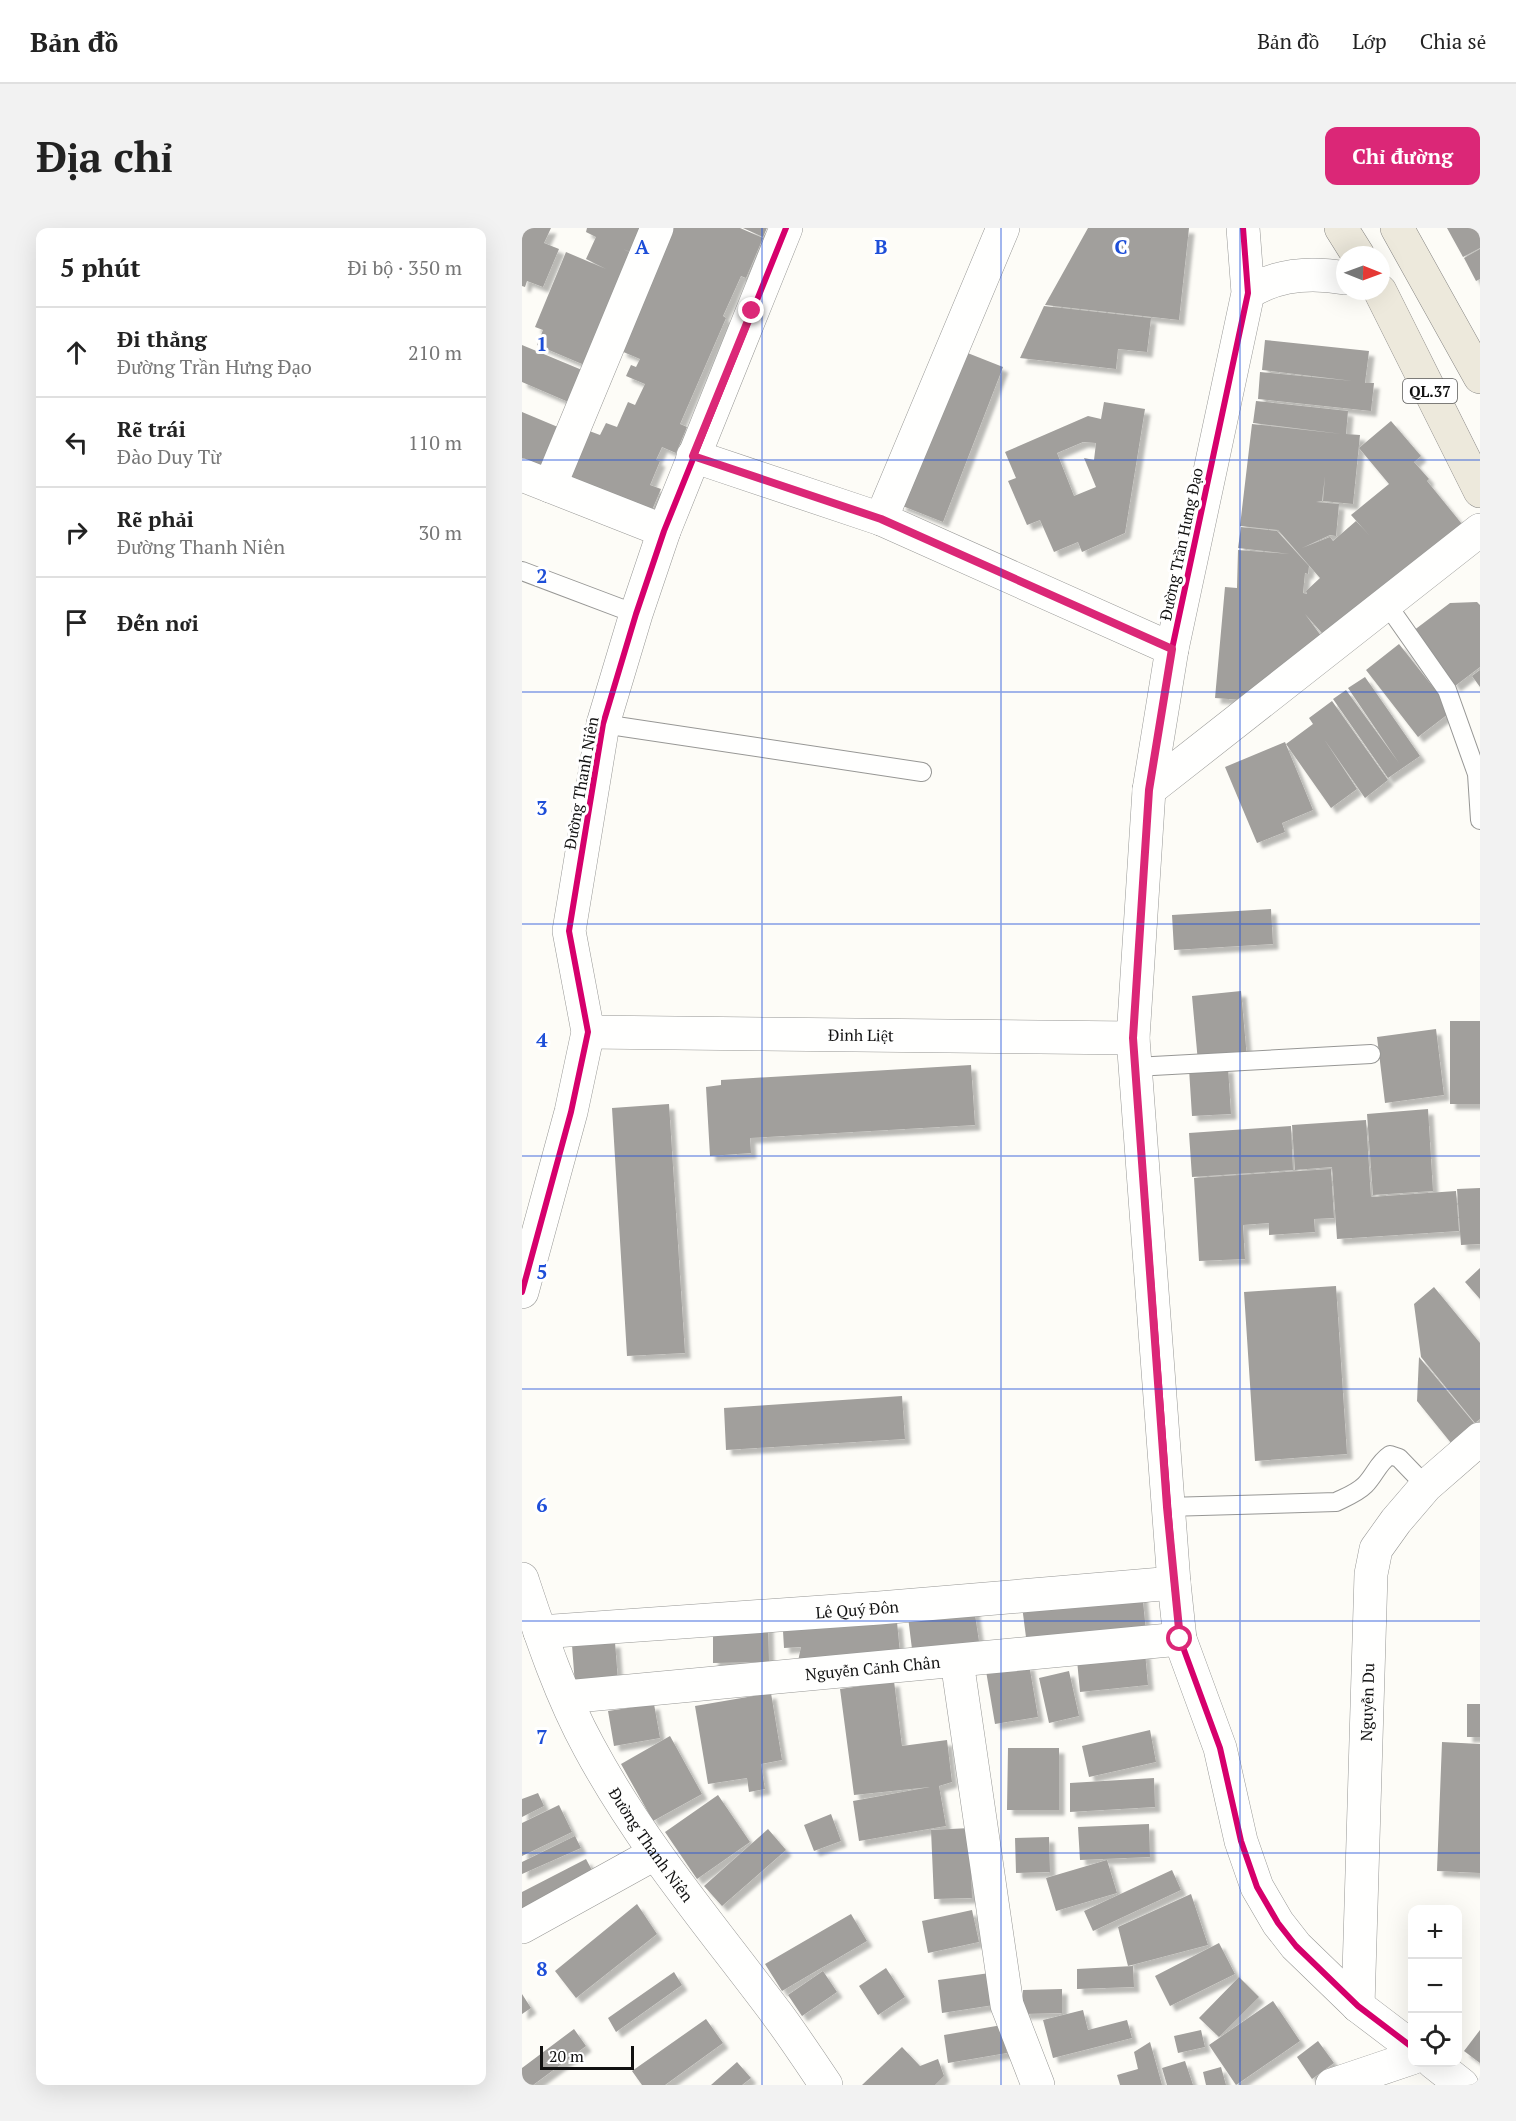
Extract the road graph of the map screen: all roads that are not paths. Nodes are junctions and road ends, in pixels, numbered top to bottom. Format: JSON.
{"nodes":[{"id":1,"x":657,"y":228,"type":"edge"},
{"id":2,"x":786,"y":228,"type":"edge"},
{"id":3,"x":1003,"y":228,"type":"edge"},
{"id":4,"x":1341,"y":228,"type":"edge"},
{"id":5,"x":1397,"y":228,"type":"edge"},
{"id":6,"x":1242,"y":229,"type":"edge"},
{"id":7,"x":1352,"y":246,"type":"edge"},
{"id":8,"x":1336,"y":277,"type":"edge"},
{"id":9,"x":1248,"y":293,"type":"junction"},
{"id":10,"x":1384,"y":300,"type":"edge"},
{"id":11,"x":1480,"y":377,"type":"edge"},
{"id":12,"x":693,"y":456,"type":"junction"},
{"id":13,"x":536,"y":480,"type":"edge"},
{"id":14,"x":1480,"y":491,"type":"edge"},
{"id":15,"x":881,"y":519,"type":"junction"},
{"id":16,"x":1480,"y":530,"type":"edge"},
{"id":17,"x":664,"y":531,"type":"junction"},
{"id":18,"x":522,"y":571,"type":"edge"},
{"id":19,"x":1386,"y":603,"type":"junction"},
{"id":20,"x":636,"y":614,"type":"junction"},
{"id":21,"x":1172,"y":649,"type":"junction"},
{"id":22,"x":603,"y":724,"type":"junction"},
{"id":23,"x":922,"y":772,"type":"dead end"},
{"id":24,"x":1149,"y":790,"type":"junction"},
{"id":25,"x":1480,"y":820,"type":"edge"},
{"id":26,"x":588,"y":1032,"type":"junction"},
{"id":27,"x":1134,"y":1053,"type":"junction"},
{"id":28,"x":1371,"y":1054,"type":"dead end"},
{"id":29,"x":522,"y":1292,"type":"edge"},
{"id":30,"x":1480,"y":1438,"type":"edge"},
{"id":31,"x":1426,"y":1486,"type":"junction"},
{"id":32,"x":1167,"y":1507,"type":"junction"},
{"id":33,"x":522,"y":1579,"type":"edge"},
{"id":34,"x":1174,"y":1583,"type":"junction"},
{"id":35,"x":540,"y":1632,"type":"junction"},
{"id":36,"x":1180,"y":1639,"type":"junction"},
{"id":37,"x":957,"y":1661,"type":"junction"},
{"id":38,"x":566,"y":1697,"type":"junction"},
{"id":39,"x":654,"y":1854,"type":"junction"},
{"id":40,"x":522,"y":1927,"type":"edge"},
{"id":41,"x":1358,"y":2006,"type":"junction"},
{"id":42,"x":1408,"y":2043,"type":"edge"},
{"id":43,"x":1408,"y":2060,"type":"edge"},
{"id":44,"x":1439,"y":2067,"type":"edge"},
{"id":45,"x":826,"y":2085,"type":"edge"},
{"id":46,"x":1038,"y":2085,"type":"edge"},
{"id":47,"x":1332,"y":2085,"type":"edge"},
{"id":48,"x":1462,"y":2085,"type":"edge"}],
"edges":[{"from":1,"to":13,"type":"street"},
{"from":2,"to":12,"type":"street","name":"Đường Thanh Niên"},
{"from":3,"to":15,"type":"street"},
{"from":4,"to":7,"type":"main road"},
{"from":5,"to":11,"type":"main road","number":"QL.37"},
{"from":6,"to":9,"type":"street","name":"Đường Trần Hưng Đạo"},
{"from":8,"to":9,"type":"street"},
{"from":9,"to":21,"type":"street","name":"Đường Trần Hưng Đạo"},
{"from":10,"to":14,"type":"main road","number":"QL.37"},
{"from":12,"to":15,"type":"street"},
{"from":12,"to":17,"type":"street","name":"Đường Thanh Niên"},
{"from":13,"to":17,"type":"street"},
{"from":15,"to":21,"type":"street"},
{"from":16,"to":19,"type":"street"},
{"from":17,"to":20,"type":"street","name":"Đường Thanh Niên"},
{"from":18,"to":20,"type":"lane"},
{"from":19,"to":24,"type":"street"},
{"from":19,"to":25,"type":"lane"},
{"from":20,"to":22,"type":"street","name":"Đường Thanh Niên"},
{"from":21,"to":24,"type":"street","name":"Đường Trần Hưng Đạo"},
{"from":22,"to":23,"type":"lane"},
{"from":22,"to":26,"type":"street","name":"Đường Thanh Niên"},
{"from":24,"to":27,"type":"street","name":"Đường Trần Hưng Đạo"},
{"from":26,"to":27,"type":"street","name":"Đinh Liệt"},
{"from":26,"to":29,"type":"street","name":"Đường Thanh Niên"},
{"from":27,"to":28,"type":"lane"},
{"from":27,"to":32,"type":"street","name":"Đường Trần Hưng Đạo"},
{"from":30,"to":31,"type":"street","name":"Nguyễn Du"},
{"from":31,"to":32,"type":"lane"},
{"from":31,"to":41,"type":"street","name":"Nguyễn Du"},
{"from":32,"to":34,"type":"street","name":"Đường Trần Hưng Đạo"},
{"from":33,"to":35,"type":"street","name":"Đường Thanh Niên"},
{"from":34,"to":35,"type":"street","name":"Lê Quý Đôn"},
{"from":34,"to":36,"type":"street","name":"Đường Trần Hưng Đạo"},
{"from":35,"to":38,"type":"street","name":"Đường Thanh Niên"},
{"from":36,"to":37,"type":"street","name":"Nguyễn Cảnh Chân"},
{"from":36,"to":41,"type":"street","name":"Đường Trần Hưng Đạo"},
{"from":37,"to":38,"type":"street","name":"Nguyễn Cảnh Chân"},
{"from":37,"to":46,"type":"street"},
{"from":38,"to":39,"type":"street","name":"Đường Thanh Niên"},
{"from":39,"to":40,"type":"street"},
{"from":39,"to":45,"type":"street","name":"Đường Thanh Niên"},
{"from":41,"to":42,"type":"street","name":"Đường Trần Hưng Đạo"},
{"from":43,"to":47,"type":"street"},
{"from":44,"to":48,"type":"street"}]}
